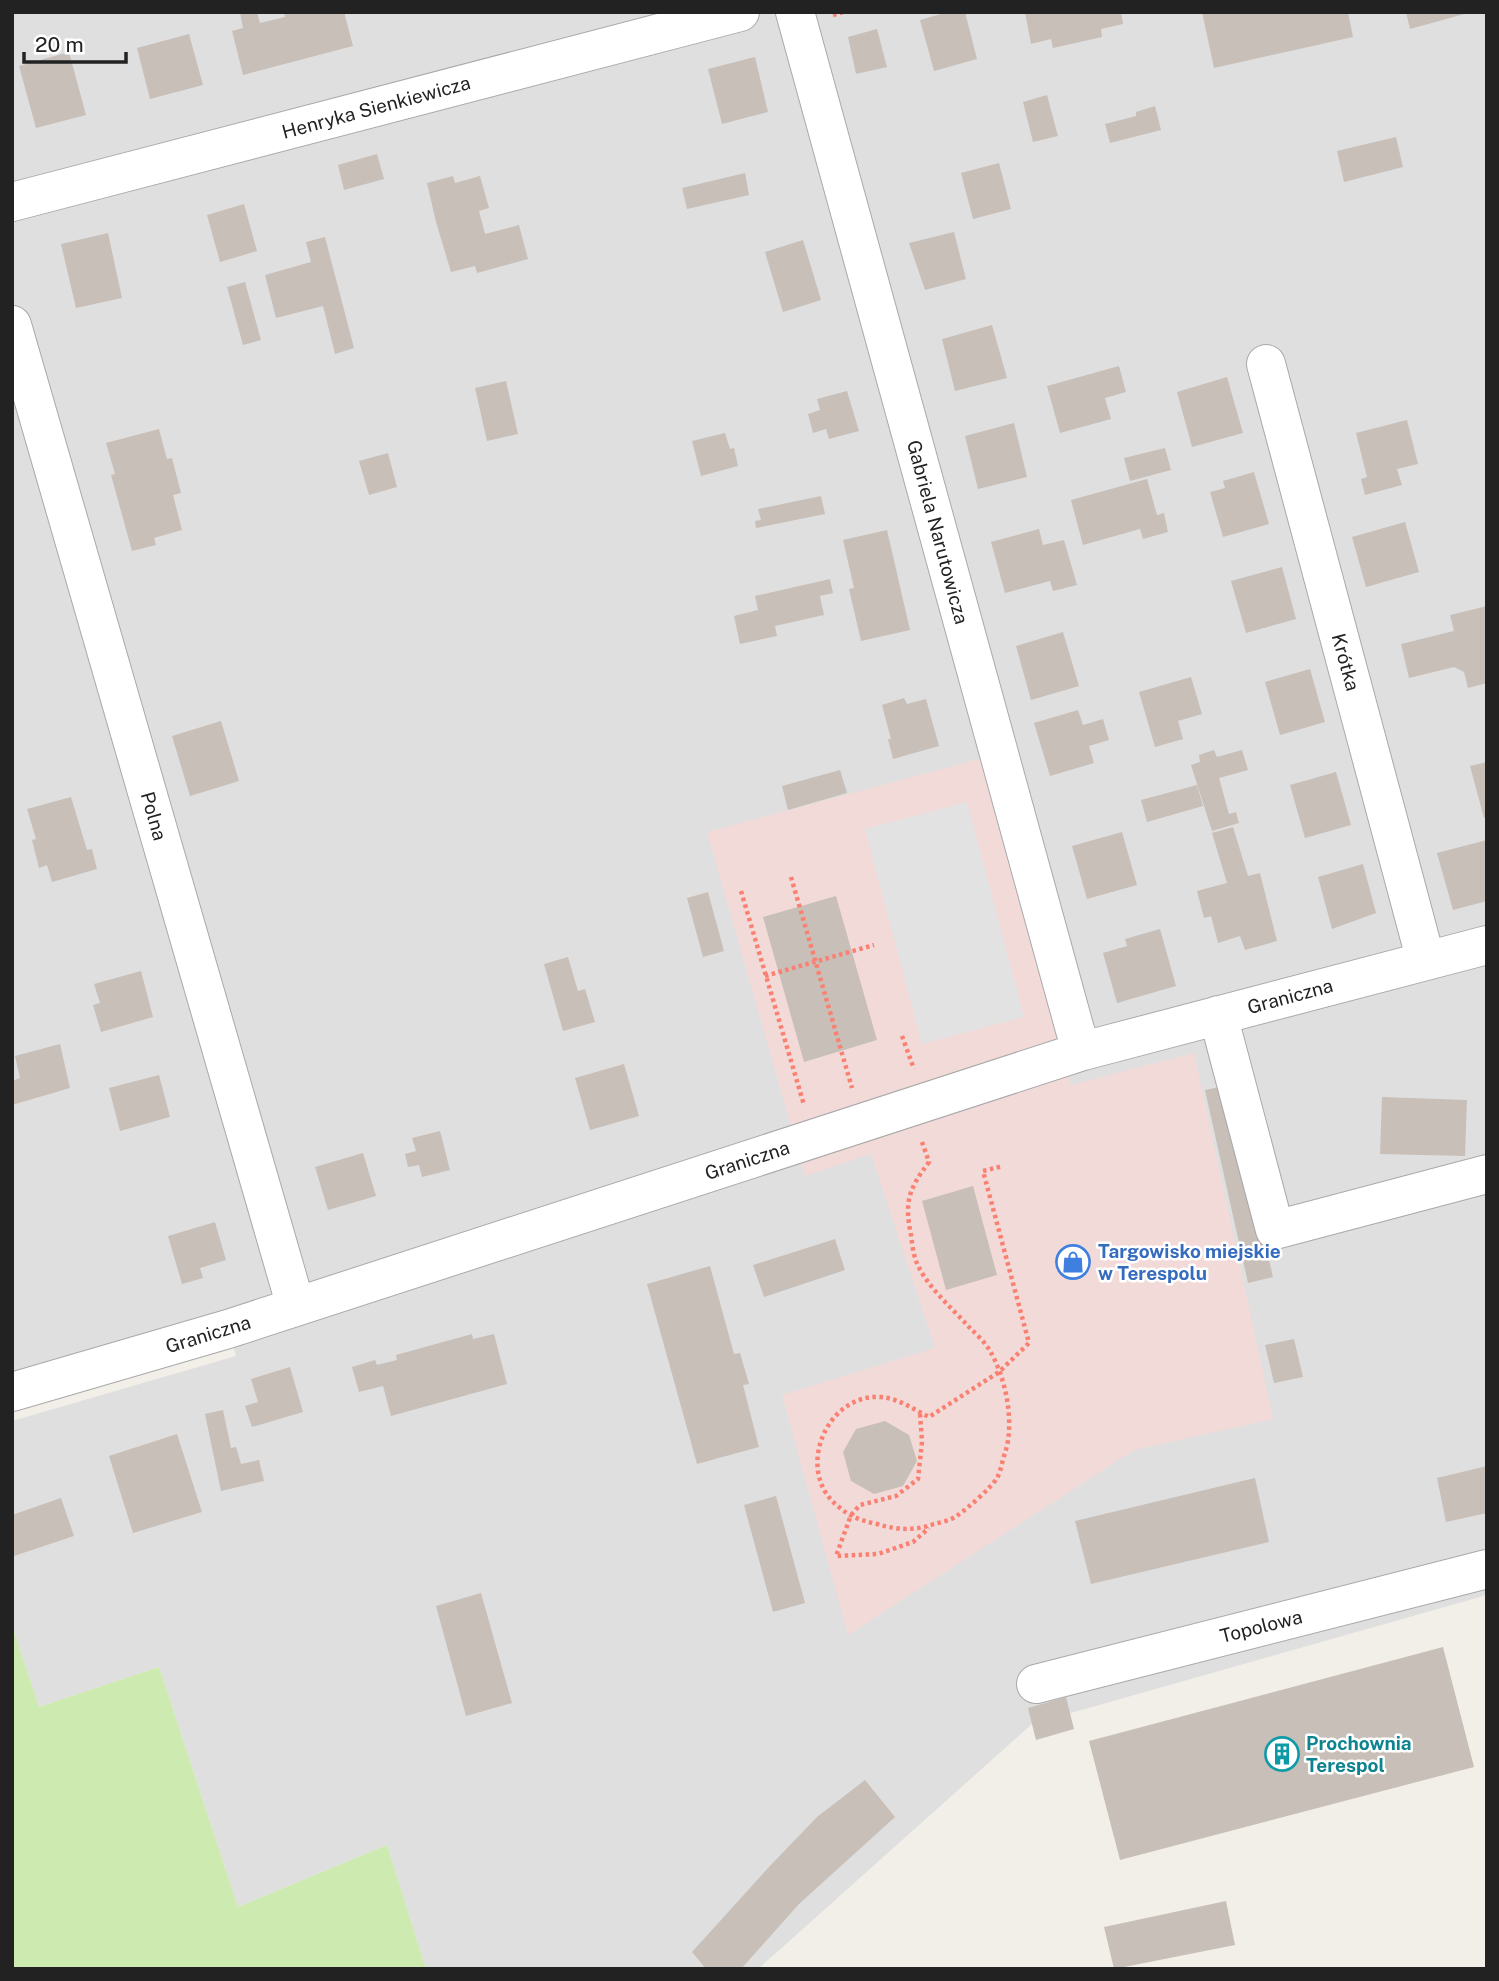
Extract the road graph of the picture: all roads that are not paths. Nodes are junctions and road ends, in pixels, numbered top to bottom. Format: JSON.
{"nodes":[{"id":1,"x":740,"y":12,"type":"edge"},
{"id":2,"x":795,"y":12,"type":"edge"},
{"id":3,"x":12,"y":202,"type":"edge"},
{"id":4,"x":12,"y":325,"type":"edge"},
{"id":5,"x":1266,"y":364,"type":"dead end"},
{"id":6,"x":1487,"y":945,"type":"edge"},
{"id":7,"x":1426,"y":961,"type":"junction"},
{"id":8,"x":1218,"y":1015,"type":"junction"},
{"id":9,"x":1083,"y":1051,"type":"junction"},
{"id":10,"x":1487,"y":1174,"type":"edge"},
{"id":11,"x":296,"y":1307,"type":"junction"},
{"id":12,"x":12,"y":1392,"type":"edge"},
{"id":13,"x":1487,"y":1569,"type":"edge"},
{"id":14,"x":1036,"y":1684,"type":"dead end"}],
"edges":[{"from":1,"to":3,"type":"street","name":"Henryka Sienkiewicza"},
{"from":2,"to":9,"type":"street","name":"Gabriela Narutowicza"},
{"from":4,"to":11,"type":"street","name":"Polna"},
{"from":5,"to":7,"type":"street","name":"Krótka"},
{"from":6,"to":7,"type":"street","name":"Graniczna"},
{"from":7,"to":8,"type":"street","name":"Graniczna"},
{"from":8,"to":9,"type":"street","name":"Graniczna"},
{"from":8,"to":10,"type":"street"},
{"from":9,"to":11,"type":"street","name":"Graniczna"},
{"from":11,"to":12,"type":"street","name":"Graniczna"},
{"from":13,"to":14,"type":"street","name":"Topolowa"}]}
